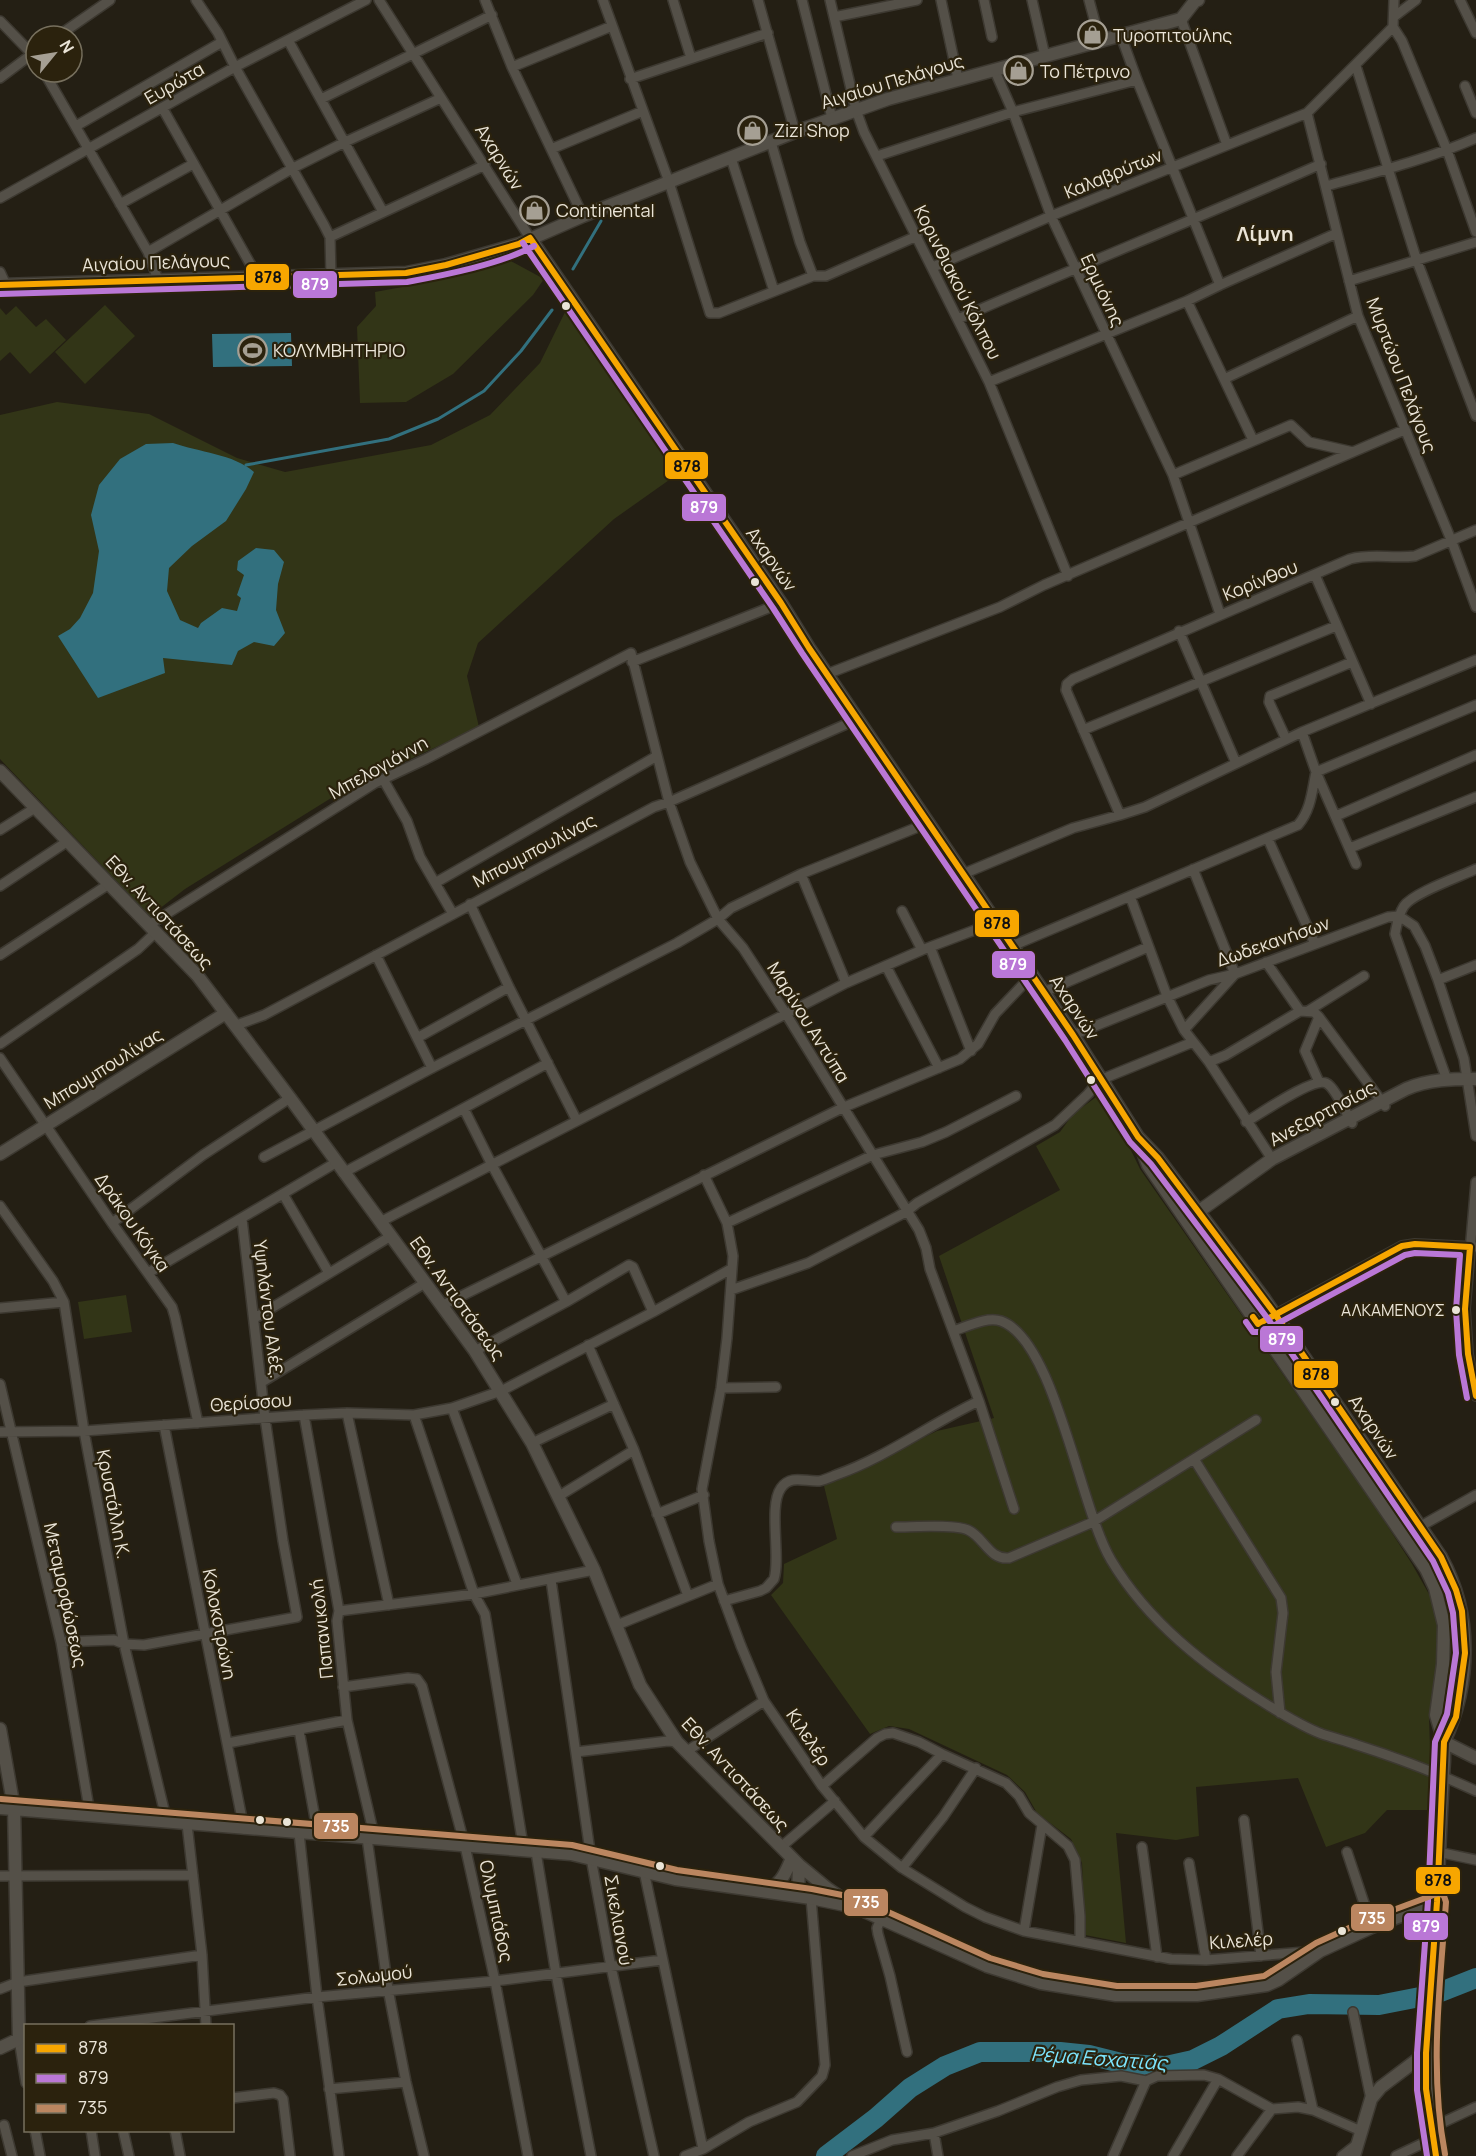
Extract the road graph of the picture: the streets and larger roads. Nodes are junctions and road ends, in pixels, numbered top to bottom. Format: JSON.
{"nodes":[{"id":1,"x":110,"y":0,"type":"edge"},
{"id":2,"x":196,"y":0,"type":"edge"},
{"id":3,"x":366,"y":0,"type":"edge"},
{"id":4,"x":379,"y":0,"type":"edge"},
{"id":5,"x":485,"y":0,"type":"edge"},
{"id":6,"x":603,"y":0,"type":"edge"},
{"id":7,"x":673,"y":0,"type":"edge"},
{"id":8,"x":758,"y":0,"type":"edge"},
{"id":9,"x":802,"y":0,"type":"edge"},
{"id":10,"x":830,"y":0,"type":"edge"},
{"id":11,"x":917,"y":0,"type":"edge"},
{"id":12,"x":941,"y":0,"type":"edge"},
{"id":13,"x":984,"y":0,"type":"edge"},
{"id":14,"x":1032,"y":0,"type":"edge"},
{"id":15,"x":1089,"y":0,"type":"edge"},
{"id":16,"x":1196,"y":0,"type":"edge"},
{"id":17,"x":1394,"y":0,"type":"edge"},
{"id":18,"x":1416,"y":0,"type":"edge"},
{"id":19,"x":1460,"y":0,"type":"edge"},
{"id":20,"x":492,"y":15,"type":"junction"},
{"id":21,"x":834,"y":16,"type":"junction"},
{"id":22,"x":1395,"y":16,"type":"junction"},
{"id":23,"x":1181,"y":19,"type":"junction"},
{"id":24,"x":0,"y":21,"type":"edge"},
{"id":25,"x":75,"y":24,"type":"edge"},
{"id":26,"x":612,"y":26,"type":"junction"},
{"id":27,"x":1393,"y":27,"type":"junction"},
{"id":28,"x":768,"y":33,"type":"junction"},
{"id":29,"x":1476,"y":33,"type":"edge"},
{"id":30,"x":1121,"y":36,"type":"junction"},
{"id":31,"x":992,"y":37,"type":"dead end"},
{"id":32,"x":288,"y":40,"type":"junction"},
{"id":33,"x":1100,"y":41,"type":"junction"},
{"id":34,"x":222,"y":42,"type":"junction"},
{"id":35,"x":24,"y":44,"type":"edge"},
{"id":36,"x":414,"y":54,"type":"junction"},
{"id":37,"x":1045,"y":56,"type":"junction"},
{"id":38,"x":691,"y":58,"type":"junction"},
{"id":39,"x":24,"y":62,"type":"edge"},
{"id":40,"x":1356,"y":66,"type":"junction"},
{"id":41,"x":235,"y":67,"type":"junction"},
{"id":42,"x":512,"y":67,"type":"junction"},
{"id":43,"x":994,"y":69,"type":"junction"},
{"id":44,"x":0,"y":78,"type":"edge"},
{"id":45,"x":630,"y":79,"type":"junction"},
{"id":46,"x":958,"y":79,"type":"junction"},
{"id":47,"x":1137,"y":80,"type":"junction"},
{"id":48,"x":51,"y":84,"type":"edge"},
{"id":49,"x":1465,"y":86,"type":"dead end"},
{"id":50,"x":441,"y":98,"type":"junction"},
{"id":51,"x":321,"y":99,"type":"junction"},
{"id":52,"x":163,"y":109,"type":"junction"},
{"id":53,"x":856,"y":110,"type":"junction"},
{"id":54,"x":643,"y":111,"type":"junction"},
{"id":55,"x":1013,"y":112,"type":"junction"},
{"id":56,"x":1307,"y":113,"type":"junction"},
{"id":57,"x":1476,"y":113,"type":"edge"},
{"id":58,"x":832,"y":118,"type":"junction"},
{"id":59,"x":76,"y":126,"type":"junction"},
{"id":60,"x":795,"y":132,"type":"junction"},
{"id":61,"x":1476,"y":138,"type":"edge"},
{"id":62,"x":345,"y":142,"type":"junction"},
{"id":63,"x":771,"y":142,"type":"junction"},
{"id":64,"x":1227,"y":145,"type":"junction"},
{"id":65,"x":89,"y":148,"type":"junction"},
{"id":66,"x":551,"y":149,"type":"junction"},
{"id":67,"x":1447,"y":150,"type":"junction"},
{"id":68,"x":877,"y":156,"type":"junction"},
{"id":69,"x":730,"y":158,"type":"junction"},
{"id":70,"x":193,"y":164,"type":"junction"},
{"id":71,"x":1321,"y":164,"type":"junction"},
{"id":72,"x":485,"y":165,"type":"junction"},
{"id":73,"x":293,"y":168,"type":"junction"},
{"id":74,"x":1172,"y":168,"type":"junction"},
{"id":75,"x":1387,"y":170,"type":"junction"},
{"id":76,"x":669,"y":182,"type":"junction"},
{"id":77,"x":1326,"y":186,"type":"junction"},
{"id":78,"x":0,"y":198,"type":"edge"},
{"id":79,"x":120,"y":204,"type":"junction"},
{"id":80,"x":219,"y":211,"type":"junction"},
{"id":81,"x":383,"y":212,"type":"junction"},
{"id":82,"x":583,"y":216,"type":"junction"},
{"id":83,"x":1051,"y":216,"type":"junction"},
{"id":84,"x":1194,"y":221,"type":"junction"},
{"id":85,"x":1476,"y":232,"type":"edge"},
{"id":86,"x":1337,"y":233,"type":"junction"},
{"id":87,"x":917,"y":236,"type":"junction"},
{"id":88,"x":330,"y":237,"type":"junction"},
{"id":89,"x":530,"y":238,"type":"junction"},
{"id":90,"x":1476,"y":242,"type":"edge"},
{"id":91,"x":148,"y":252,"type":"junction"},
{"id":92,"x":1417,"y":261,"type":"junction"},
{"id":93,"x":933,"y":267,"type":"junction"},
{"id":94,"x":1075,"y":268,"type":"junction"},
{"id":95,"x":0,"y":272,"type":"edge"},
{"id":96,"x":331,"y":276,"type":"junction"},
{"id":97,"x":813,"y":276,"type":"junction"},
{"id":98,"x":253,"y":278,"type":"junction"},
{"id":99,"x":158,"y":280,"type":"junction"},
{"id":100,"x":1349,"y":281,"type":"junction"},
{"id":101,"x":3,"y":285,"type":"edge"},
{"id":102,"x":1220,"y":285,"type":"junction"},
{"id":103,"x":774,"y":291,"type":"junction"},
{"id":104,"x":1187,"y":301,"type":"junction"},
{"id":105,"x":1358,"y":316,"type":"junction"},
{"id":106,"x":958,"y":319,"type":"junction"},
{"id":107,"x":1106,"y":335,"type":"junction"},
{"id":108,"x":1224,"y":378,"type":"junction"},
{"id":109,"x":989,"y":382,"type":"junction"},
{"id":110,"x":1476,"y":416,"type":"edge"},
{"id":111,"x":1404,"y":430,"type":"junction"},
{"id":112,"x":1253,"y":440,"type":"junction"},
{"id":113,"x":1353,"y":452,"type":"junction"},
{"id":114,"x":1173,"y":475,"type":"junction"},
{"id":115,"x":1190,"y":522,"type":"junction"},
{"id":116,"x":1476,"y":531,"type":"edge"},
{"id":117,"x":1452,"y":542,"type":"junction"},
{"id":118,"x":1315,"y":575,"type":"junction"},
{"id":119,"x":1068,"y":576,"type":"junction"},
{"id":120,"x":1474,"y":592,"type":"edge"},
{"id":121,"x":781,"y":603,"type":"junction"},
{"id":122,"x":1476,"y":607,"type":"edge"},
{"id":123,"x":1220,"y":614,"type":"junction"},
{"id":124,"x":1336,"y":626,"type":"junction"},
{"id":125,"x":1179,"y":631,"type":"junction"},
{"id":126,"x":631,"y":658,"type":"junction"},
{"id":127,"x":1476,"y":660,"type":"edge"},
{"id":128,"x":1352,"y":662,"type":"junction"},
{"id":129,"x":827,"y":674,"type":"junction"},
{"id":130,"x":1202,"y":681,"type":"junction"},
{"id":131,"x":1371,"y":704,"type":"junction"},
{"id":132,"x":1476,"y":705,"type":"edge"},
{"id":133,"x":858,"y":719,"type":"junction"},
{"id":134,"x":1083,"y":730,"type":"junction"},
{"id":135,"x":1302,"y":732,"type":"junction"},
{"id":136,"x":1286,"y":739,"type":"junction"},
{"id":137,"x":1476,"y":755,"type":"edge"},
{"id":138,"x":657,"y":756,"type":"junction"},
{"id":139,"x":1236,"y":763,"type":"junction"},
{"id":140,"x":0,"y":771,"type":"edge"},
{"id":141,"x":1316,"y":772,"type":"junction"},
{"id":142,"x":383,"y":779,"type":"junction"},
{"id":143,"x":1476,"y":797,"type":"edge"},
{"id":144,"x":669,"y":802,"type":"junction"},
{"id":145,"x":35,"y":808,"type":"junction"},
{"id":146,"x":1120,"y":815,"type":"junction"},
{"id":147,"x":1336,"y":816,"type":"junction"},
{"id":148,"x":928,"y":823,"type":"junction"},
{"id":149,"x":0,"y":830,"type":"edge"},
{"id":150,"x":1268,"y":839,"type":"junction"},
{"id":151,"x":68,"y":841,"type":"junction"},
{"id":152,"x":1350,"y":848,"type":"junction"},
{"id":153,"x":1356,"y":864,"type":"dead end"},
{"id":154,"x":1193,"y":869,"type":"junction"},
{"id":155,"x":1476,"y":869,"type":"edge"},
{"id":156,"x":801,"y":874,"type":"junction"},
{"id":157,"x":963,"y":874,"type":"junction"},
{"id":158,"x":435,"y":883,"type":"junction"},
{"id":159,"x":109,"y":884,"type":"junction"},
{"id":160,"x":0,"y":886,"type":"edge"},
{"id":161,"x":1130,"y":896,"type":"junction"},
{"id":162,"x":470,"y":904,"type":"junction"},
{"id":163,"x":902,"y":911,"type":"dead end"},
{"id":164,"x":453,"y":914,"type":"junction"},
{"id":165,"x":1399,"y":916,"type":"junction"},
{"id":166,"x":718,"y":919,"type":"junction"},
{"id":167,"x":996,"y":922,"type":"junction"},
{"id":168,"x":152,"y":928,"type":"junction"},
{"id":169,"x":1315,"y":944,"type":"junction"},
{"id":170,"x":1012,"y":946,"type":"junction"},
{"id":171,"x":1148,"y":947,"type":"junction"},
{"id":172,"x":926,"y":949,"type":"junction"},
{"id":173,"x":0,"y":955,"type":"edge"},
{"id":174,"x":376,"y":955,"type":"junction"},
{"id":175,"x":1266,"y":962,"type":"junction"},
{"id":176,"x":1476,"y":965,"type":"edge"},
{"id":177,"x":886,"y":966,"type":"junction"},
{"id":178,"x":1235,"y":974,"type":"junction"},
{"id":179,"x":1032,"y":975,"type":"junction"},
{"id":180,"x":1364,"y":976,"type":"dead end"},
{"id":181,"x":1438,"y":980,"type":"junction"},
{"id":182,"x":846,"y":983,"type":"junction"},
{"id":183,"x":509,"y":987,"type":"junction"},
{"id":184,"x":1044,"y":992,"type":"junction"},
{"id":185,"x":1167,"y":996,"type":"junction"},
{"id":186,"x":1304,"y":1011,"type":"junction"},
{"id":187,"x":226,"y":1013,"type":"junction"},
{"id":188,"x":786,"y":1014,"type":"junction"},
{"id":189,"x":1319,"y":1017,"type":"junction"},
{"id":190,"x":526,"y":1019,"type":"junction"},
{"id":191,"x":234,"y":1026,"type":"junction"},
{"id":192,"x":1184,"y":1030,"type":"junction"},
{"id":193,"x":1073,"y":1035,"type":"junction"},
{"id":194,"x":417,"y":1038,"type":"junction"},
{"id":195,"x":1193,"y":1042,"type":"junction"},
{"id":196,"x":0,"y":1044,"type":"edge"},
{"id":197,"x":971,"y":1051,"type":"junction"},
{"id":198,"x":0,"y":1058,"type":"edge"},
{"id":199,"x":1209,"y":1062,"type":"junction"},
{"id":200,"x":548,"y":1063,"type":"junction"},
{"id":201,"x":432,"y":1068,"type":"junction"},
{"id":202,"x":939,"y":1068,"type":"junction"},
{"id":203,"x":1472,"y":1079,"type":"edge"},
{"id":204,"x":1100,"y":1080,"type":"junction"},
{"id":205,"x":1447,"y":1080,"type":"junction"},
{"id":206,"x":1319,"y":1082,"type":"junction"},
{"id":207,"x":1016,"y":1096,"type":"dead end"},
{"id":208,"x":290,"y":1098,"type":"junction"},
{"id":209,"x":1384,"y":1104,"type":"junction"},
{"id":210,"x":842,"y":1108,"type":"junction"},
{"id":211,"x":464,"y":1109,"type":"junction"},
{"id":212,"x":577,"y":1121,"type":"junction"},
{"id":213,"x":1351,"y":1121,"type":"junction"},
{"id":214,"x":1246,"y":1122,"type":"junction"},
{"id":215,"x":46,"y":1124,"type":"junction"},
{"id":216,"x":313,"y":1130,"type":"junction"},
{"id":217,"x":1476,"y":1136,"type":"edge"},
{"id":218,"x":1138,"y":1137,"type":"junction"},
{"id":219,"x":0,"y":1154,"type":"edge"},
{"id":220,"x":873,"y":1155,"type":"junction"},
{"id":221,"x":264,"y":1157,"type":"dead end"},
{"id":222,"x":1272,"y":1160,"type":"junction"},
{"id":223,"x":492,"y":1165,"type":"junction"},
{"id":224,"x":340,"y":1168,"type":"junction"},
{"id":225,"x":704,"y":1175,"type":"junction"},
{"id":226,"x":1476,"y":1182,"type":"edge"},
{"id":227,"x":283,"y":1194,"type":"junction"},
{"id":228,"x":0,"y":1206,"type":"edge"},
{"id":229,"x":906,"y":1212,"type":"junction"},
{"id":230,"x":1198,"y":1212,"type":"junction"},
{"id":231,"x":242,"y":1219,"type":"junction"},
{"id":232,"x":380,"y":1222,"type":"junction"},
{"id":233,"x":112,"y":1223,"type":"junction"},
{"id":234,"x":727,"y":1223,"type":"junction"},
{"id":235,"x":391,"y":1236,"type":"junction"},
{"id":236,"x":1473,"y":1247,"type":"edge"},
{"id":237,"x":541,"y":1256,"type":"junction"},
{"id":238,"x":731,"y":1269,"type":"junction"},
{"id":239,"x":148,"y":1273,"type":"junction"},
{"id":240,"x":329,"y":1274,"type":"junction"},
{"id":241,"x":424,"y":1283,"type":"junction"},
{"id":242,"x":731,"y":1290,"type":"junction"},
{"id":243,"x":64,"y":1302,"type":"junction"},
{"id":244,"x":566,"y":1302,"type":"junction"},
{"id":245,"x":441,"y":1306,"type":"junction"},
{"id":246,"x":0,"y":1308,"type":"edge"},
{"id":247,"x":653,"y":1312,"type":"junction"},
{"id":248,"x":1275,"y":1314,"type":"junction"},
{"id":249,"x":255,"y":1318,"type":"junction"},
{"id":250,"x":1258,"y":1324,"type":"junction"},
{"id":251,"x":952,"y":1331,"type":"junction"},
{"id":252,"x":588,"y":1345,"type":"junction"},
{"id":253,"x":475,"y":1351,"type":"junction"},
{"id":254,"x":262,"y":1382,"type":"junction"},
{"id":255,"x":0,"y":1384,"type":"edge"},
{"id":256,"x":776,"y":1387,"type":"dead end"},
{"id":257,"x":721,"y":1388,"type":"junction"},
{"id":258,"x":501,"y":1391,"type":"junction"},
{"id":259,"x":1476,"y":1396,"type":"edge"},
{"id":260,"x":979,"y":1401,"type":"junction"},
{"id":261,"x":614,"y":1404,"type":"junction"},
{"id":262,"x":452,"y":1408,"type":"junction"},
{"id":263,"x":347,"y":1413,"type":"junction"},
{"id":264,"x":304,"y":1415,"type":"junction"},
{"id":265,"x":414,"y":1415,"type":"junction"},
{"id":266,"x":265,"y":1418,"type":"junction"},
{"id":267,"x":1256,"y":1420,"type":"dead end"},
{"id":268,"x":198,"y":1423,"type":"junction"},
{"id":269,"x":164,"y":1425,"type":"junction"},
{"id":270,"x":84,"y":1431,"type":"junction"},
{"id":271,"x":0,"y":1432,"type":"edge"},
{"id":272,"x":13,"y":1433,"type":"junction"},
{"id":273,"x":531,"y":1443,"type":"junction"},
{"id":274,"x":634,"y":1450,"type":"junction"},
{"id":275,"x":1194,"y":1459,"type":"junction"},
{"id":276,"x":704,"y":1495,"type":"junction"},
{"id":277,"x":1476,"y":1495,"type":"edge"},
{"id":278,"x":559,"y":1496,"type":"junction"},
{"id":279,"x":1014,"y":1509,"type":"dead end"},
{"id":280,"x":657,"y":1514,"type":"junction"},
{"id":281,"x":1093,"y":1522,"type":"junction"},
{"id":282,"x":1421,"y":1526,"type":"junction"},
{"id":283,"x":896,"y":1527,"type":"dead end"},
{"id":284,"x":594,"y":1570,"type":"junction"},
{"id":285,"x":551,"y":1580,"type":"junction"},
{"id":286,"x":517,"y":1584,"type":"junction"},
{"id":287,"x":718,"y":1584,"type":"junction"},
{"id":288,"x":474,"y":1594,"type":"junction"},
{"id":289,"x":688,"y":1596,"type":"junction"},
{"id":290,"x":724,"y":1601,"type":"junction"},
{"id":291,"x":389,"y":1605,"type":"junction"},
{"id":292,"x":339,"y":1611,"type":"junction"},
{"id":293,"x":617,"y":1625,"type":"junction"},
{"id":294,"x":206,"y":1635,"type":"junction"},
{"id":295,"x":61,"y":1642,"type":"junction"},
{"id":296,"x":124,"y":1644,"type":"junction"},
{"id":297,"x":343,"y":1687,"type":"junction"},
{"id":298,"x":764,"y":1701,"type":"junction"},
{"id":299,"x":1280,"y":1713,"type":"junction"},
{"id":300,"x":347,"y":1720,"type":"junction"},
{"id":301,"x":0,"y":1729,"type":"edge"},
{"id":302,"x":299,"y":1730,"type":"junction"},
{"id":303,"x":678,"y":1742,"type":"junction"},
{"id":304,"x":1444,"y":1742,"type":"junction"},
{"id":305,"x":228,"y":1743,"type":"junction"},
{"id":306,"x":687,"y":1751,"type":"junction"},
{"id":307,"x":576,"y":1752,"type":"junction"},
{"id":308,"x":942,"y":1754,"type":"junction"},
{"id":309,"x":1476,"y":1758,"type":"edge"},
{"id":310,"x":976,"y":1768,"type":"junction"},
{"id":311,"x":1443,"y":1775,"type":"junction"},
{"id":312,"x":822,"y":1786,"type":"junction"},
{"id":313,"x":1476,"y":1791,"type":"edge"},
{"id":314,"x":835,"y":1801,"type":"junction"},
{"id":315,"x":0,"y":1808,"type":"edge"},
{"id":316,"x":14,"y":1808,"type":"junction"},
{"id":317,"x":90,"y":1814,"type":"junction"},
{"id":318,"x":1244,"y":1820,"type":"dead end"},
{"id":319,"x":167,"y":1822,"type":"junction"},
{"id":320,"x":188,"y":1824,"type":"junction"},
{"id":321,"x":1042,"y":1825,"type":"junction"},
{"id":322,"x":244,"y":1828,"type":"junction"},
{"id":323,"x":299,"y":1833,"type":"junction"},
{"id":324,"x":318,"y":1835,"type":"junction"},
{"id":325,"x":864,"y":1837,"type":"junction"},
{"id":326,"x":371,"y":1838,"type":"junction"},
{"id":327,"x":465,"y":1846,"type":"junction"},
{"id":328,"x":781,"y":1847,"type":"junction"},
{"id":329,"x":1142,"y":1847,"type":"dead end"},
{"id":330,"x":530,"y":1851,"type":"junction"},
{"id":331,"x":1347,"y":1852,"type":"dead end"},
{"id":332,"x":1438,"y":1852,"type":"junction"},
{"id":333,"x":591,"y":1858,"type":"junction"},
{"id":334,"x":1476,"y":1860,"type":"edge"},
{"id":335,"x":796,"y":1862,"type":"junction"},
{"id":336,"x":1189,"y":1863,"type":"dead end"},
{"id":337,"x":902,"y":1868,"type":"junction"},
{"id":338,"x":644,"y":1871,"type":"junction"},
{"id":339,"x":193,"y":1875,"type":"junction"},
{"id":340,"x":0,"y":1876,"type":"edge"},
{"id":341,"x":17,"y":1876,"type":"junction"},
{"id":342,"x":760,"y":1891,"type":"junction"},
{"id":343,"x":798,"y":1896,"type":"junction"},
{"id":344,"x":811,"y":1898,"type":"junction"},
{"id":345,"x":1437,"y":1902,"type":"junction"},
{"id":346,"x":855,"y":1907,"type":"junction"},
{"id":347,"x":881,"y":1920,"type":"junction"},
{"id":348,"x":1372,"y":1927,"type":"junction"},
{"id":349,"x":1024,"y":1931,"type":"junction"},
{"id":350,"x":1080,"y":1941,"type":"junction"},
{"id":351,"x":1320,"y":1951,"type":"junction"},
{"id":352,"x":202,"y":1955,"type":"junction"},
{"id":353,"x":1261,"y":1956,"type":"junction"},
{"id":354,"x":1157,"y":1957,"type":"junction"},
{"id":355,"x":662,"y":1960,"type":"junction"},
{"id":356,"x":1206,"y":1960,"type":"junction"},
{"id":357,"x":611,"y":1967,"type":"junction"},
{"id":358,"x":556,"y":1974,"type":"junction"},
{"id":359,"x":495,"y":1981,"type":"junction"},
{"id":360,"x":18,"y":1982,"type":"junction"},
{"id":361,"x":0,"y":1989,"type":"edge"},
{"id":362,"x":388,"y":1989,"type":"junction"},
{"id":363,"x":317,"y":1997,"type":"junction"},
{"id":364,"x":204,"y":2010,"type":"junction"},
{"id":365,"x":1353,"y":2012,"type":"dead end"},
{"id":366,"x":154,"y":2021,"type":"edge"},
{"id":367,"x":106,"y":2024,"type":"edge"},
{"id":368,"x":206,"y":2024,"type":"edge"},
{"id":369,"x":22,"y":2038,"type":"edge"},
{"id":370,"x":1297,"y":2040,"type":"dead end"},
{"id":371,"x":0,"y":2048,"type":"edge"},
{"id":372,"x":907,"y":2052,"type":"dead end"},
{"id":373,"x":1426,"y":2053,"type":"junction"},
{"id":374,"x":24,"y":2060,"type":"edge"},
{"id":375,"x":1218,"y":2079,"type":"junction"},
{"id":376,"x":1146,"y":2081,"type":"junction"},
{"id":377,"x":406,"y":2082,"type":"junction"},
{"id":378,"x":329,"y":2088,"type":"junction"},
{"id":379,"x":234,"y":2098,"type":"edge"},
{"id":380,"x":1371,"y":2099,"type":"junction"},
{"id":381,"x":1476,"y":2107,"type":"edge"},
{"id":382,"x":1272,"y":2109,"type":"junction"},
{"id":383,"x":1313,"y":2110,"type":"junction"},
{"id":384,"x":4,"y":2125,"type":"dead end"},
{"id":385,"x":1361,"y":2131,"type":"junction"},
{"id":386,"x":35,"y":2132,"type":"edge"},
{"id":387,"x":91,"y":2132,"type":"edge"},
{"id":388,"x":123,"y":2132,"type":"edge"},
{"id":389,"x":175,"y":2132,"type":"edge"},
{"id":390,"x":934,"y":2133,"type":"junction"},
{"id":391,"x":1431,"y":2134,"type":"junction"},
{"id":392,"x":703,"y":2149,"type":"junction"},
{"id":393,"x":1355,"y":2150,"type":"edge"},
{"id":394,"x":12,"y":2156,"type":"edge"},
{"id":395,"x":39,"y":2156,"type":"edge"},
{"id":396,"x":94,"y":2156,"type":"edge"},
{"id":397,"x":129,"y":2156,"type":"edge"},
{"id":398,"x":180,"y":2156,"type":"edge"},
{"id":399,"x":290,"y":2156,"type":"edge"},
{"id":400,"x":339,"y":2156,"type":"edge"},
{"id":401,"x":424,"y":2156,"type":"edge"},
{"id":402,"x":528,"y":2156,"type":"edge"},
{"id":403,"x":591,"y":2156,"type":"edge"},
{"id":404,"x":654,"y":2156,"type":"edge"},
{"id":405,"x":685,"y":2156,"type":"edge"},
{"id":406,"x":852,"y":2156,"type":"edge"},
{"id":407,"x":938,"y":2156,"type":"edge"},
{"id":408,"x":1113,"y":2156,"type":"edge"},
{"id":409,"x":1173,"y":2156,"type":"edge"},
{"id":410,"x":1237,"y":2156,"type":"edge"},
{"id":411,"x":1342,"y":2156,"type":"edge"},
{"id":412,"x":1396,"y":2156,"type":"edge"},
{"id":413,"x":1436,"y":2156,"type":"edge"}],
"edges":[{"from":1,"to":25,"type":"street"},
{"from":2,"to":34,"type":"street"},
{"from":3,"to":32,"type":"street","name":"Ευρώτα"},
{"from":4,"to":36,"type":"street","name":"Αχαρνών"},
{"from":5,"to":20,"type":"street"},
{"from":6,"to":26,"type":"street"},
{"from":7,"to":38,"type":"street"},
{"from":8,"to":28,"type":"street"},
{"from":9,"to":58,"type":"street"},
{"from":10,"to":21,"type":"street","name":"Κορινθιακού Κόλπου"},
{"from":11,"to":21,"type":"street"},
{"from":12,"to":46,"type":"street"},
{"from":13,"to":31,"type":"street"},
{"from":14,"to":37,"type":"street"},
{"from":15,"to":33,"type":"street"},
{"from":16,"to":23,"type":"street"},
{"from":17,"to":22,"type":"street"},
{"from":18,"to":22,"type":"street"},
{"from":19,"to":29,"type":"street"},
{"from":20,"to":36,"type":"street"},
{"from":20,"to":42,"type":"street"},
{"from":21,"to":53,"type":"street","name":"Κορινθιακού Κόλπου"},
{"from":22,"to":27,"type":"street"},
{"from":23,"to":30,"type":"street","name":"Αιγαίου Πελάγους"},
{"from":23,"to":64,"type":"street"},
{"from":24,"to":35,"type":"street"},
{"from":26,"to":42,"type":"street"},
{"from":26,"to":45,"type":"street"},
{"from":27,"to":40,"type":"street"},
{"from":27,"to":67,"type":"street"},
{"from":28,"to":38,"type":"street"},
{"from":28,"to":60,"type":"street"},
{"from":30,"to":33,"type":"street","name":"Αιγαίου Πελάγους"},
{"from":30,"to":47,"type":"street"},
{"from":32,"to":41,"type":"street","name":"Ευρώτα"},
{"from":32,"to":51,"type":"street"},
{"from":33,"to":37,"type":"street","name":"Αιγαίου Πελάγους"},
{"from":34,"to":41,"type":"street"},
{"from":34,"to":59,"type":"street"},
{"from":36,"to":50,"type":"street","name":"Αχαρνών"},
{"from":36,"to":51,"type":"street"},
{"from":37,"to":43,"type":"street","name":"Αιγαίου Πελάγους"},
{"from":38,"to":45,"type":"street"},
{"from":39,"to":44,"type":"street"},
{"from":40,"to":56,"type":"street"},
{"from":40,"to":75,"type":"street"},
{"from":41,"to":52,"type":"street","name":"Ευρώτα"},
{"from":41,"to":73,"type":"street"},
{"from":42,"to":66,"type":"street"},
{"from":43,"to":46,"type":"street","name":"Αιγαίου Πελάγους"},
{"from":43,"to":55,"type":"street","name":"Ερμιόνης"},
{"from":45,"to":54,"type":"street"},
{"from":46,"to":53,"type":"street","name":"Αιγαίου Πελάγους"},
{"from":47,"to":55,"type":"street"},
{"from":47,"to":74,"type":"street"},
{"from":48,"to":59,"type":"street"},
{"from":49,"to":57,"type":"street"},
{"from":50,"to":62,"type":"street"},
{"from":50,"to":72,"type":"street","name":"Αχαρνών"},
{"from":51,"to":62,"type":"street"},
{"from":52,"to":65,"type":"street","name":"Ευρώτα"},
{"from":52,"to":70,"type":"street"},
{"from":53,"to":58,"type":"street","name":"Αιγαίου Πελάγους"},
{"from":53,"to":68,"type":"street","name":"Κορινθιακού Κόλπου"},
{"from":54,"to":66,"type":"street"},
{"from":54,"to":76,"type":"street"},
{"from":55,"to":68,"type":"street"},
{"from":55,"to":83,"type":"street","name":"Ερμιόνης"},
{"from":56,"to":64,"type":"street","name":"Καλαβρύτων"},
{"from":56,"to":71,"type":"street","name":"Μυρτώου Πελάγους"},
{"from":58,"to":60,"type":"street","name":"Αιγαίου Πελάγους"},
{"from":59,"to":65,"type":"street"},
{"from":60,"to":63,"type":"street","name":"Αιγαίου Πελάγους"},
{"from":61,"to":67,"type":"street"},
{"from":62,"to":73,"type":"street"},
{"from":62,"to":81,"type":"street"},
{"from":63,"to":69,"type":"street","name":"Αιγαίου Πελάγους"},
{"from":63,"to":97,"type":"street"},
{"from":64,"to":74,"type":"street","name":"Καλαβρύτων"},
{"from":65,"to":78,"type":"street","name":"Ευρώτα"},
{"from":65,"to":79,"type":"street"},
{"from":66,"to":82,"type":"street"},
{"from":67,"to":75,"type":"street"},
{"from":67,"to":85,"type":"street"},
{"from":68,"to":87,"type":"street","name":"Κορινθιακού Κόλπου"},
{"from":69,"to":76,"type":"street","name":"Αιγαίου Πελάγους"},
{"from":69,"to":103,"type":"street"},
{"from":70,"to":79,"type":"street"},
{"from":70,"to":80,"type":"street"},
{"from":71,"to":77,"type":"street","name":"Μυρτώου Πελάγους"},
{"from":71,"to":84,"type":"street"},
{"from":72,"to":81,"type":"street"},
{"from":72,"to":89,"type":"street","name":"Αχαρνών"},
{"from":73,"to":80,"type":"street"},
{"from":73,"to":88,"type":"street"},
{"from":74,"to":83,"type":"street","name":"Καλαβρύτων"},
{"from":74,"to":84,"type":"street"},
{"from":75,"to":77,"type":"street"},
{"from":75,"to":92,"type":"street"},
{"from":76,"to":82,"type":"street","name":"Αιγαίου Πελάγους"},
{"from":76,"to":103,"type":"street"},
{"from":77,"to":86,"type":"street","name":"Μυρτώου Πελάγους"},
{"from":79,"to":91,"type":"street"},
{"from":80,"to":91,"type":"street"},
{"from":80,"to":98,"type":"street"},
{"from":81,"to":88,"type":"street"},
{"from":82,"to":89,"type":"street","name":"Αιγαίου Πελάγους"},
{"from":83,"to":93,"type":"street","name":"Καλαβρύτων"},
{"from":83,"to":94,"type":"street","name":"Ερμιόνης"},
{"from":84,"to":94,"type":"street"},
{"from":84,"to":102,"type":"street"},
{"from":86,"to":100,"type":"street","name":"Μυρτώου Πελάγους"},
{"from":86,"to":102,"type":"street"},
{"from":87,"to":93,"type":"street","name":"Κορινθιακού Κόλπου"},
{"from":87,"to":97,"type":"street"},
{"from":88,"to":96,"type":"street"},
{"from":89,"to":96,"type":"street","name":"Αιγαίου Πελάγους"},
{"from":89,"to":121,"type":"street","name":"Αχαρνών"},
{"from":90,"to":92,"type":"street"},
{"from":91,"to":99,"type":"street"},
{"from":92,"to":100,"type":"street"},
{"from":92,"to":110,"type":"street"},
{"from":93,"to":106,"type":"street","name":"Κορινθιακού Κόλπου"},
{"from":94,"to":106,"type":"street"},
{"from":94,"to":107,"type":"street","name":"Ερμιόνης"},
{"from":95,"to":101,"type":"street"},
{"from":96,"to":98,"type":"street","name":"Αιγαίου Πελάγους"},
{"from":97,"to":103,"type":"street"},
{"from":98,"to":99,"type":"street","name":"Αιγαίου Πελάγους"},
{"from":99,"to":101,"type":"street","name":"Αιγαίου Πελάγους"},
{"from":100,"to":105,"type":"street","name":"Μυρτώου Πελάγους"},
{"from":102,"to":104,"type":"street"},
{"from":104,"to":107,"type":"street"},
{"from":104,"to":108,"type":"street"},
{"from":105,"to":108,"type":"street"},
{"from":105,"to":111,"type":"street","name":"Μυρτώου Πελάγους"},
{"from":106,"to":109,"type":"street","name":"Κορινθιακού Κόλπου"},
{"from":107,"to":109,"type":"street"},
{"from":107,"to":114,"type":"street","name":"Ερμιόνης"},
{"from":108,"to":112,"type":"street"},
{"from":109,"to":119,"type":"street","name":"Κορινθιακού Κόλπου"},
{"from":111,"to":113,"type":"street"},
{"from":111,"to":117,"type":"street","name":"Μυρτώου Πελάγους"},
{"from":112,"to":113,"type":"street"},
{"from":112,"to":114,"type":"street"},
{"from":113,"to":115,"type":"street"},
{"from":114,"to":115,"type":"street","name":"Ερμιόνης"},
{"from":115,"to":119,"type":"street"},
{"from":115,"to":123,"type":"street","name":"Ερμιόνης"},
{"from":116,"to":117,"type":"street","name":"Κορίνθου"},
{"from":117,"to":118,"type":"street","name":"Κορίνθου"},
{"from":117,"to":120,"type":"street","name":"Μυρτώου Πελάγους"},
{"from":118,"to":123,"type":"street","name":"Κορίνθου"},
{"from":118,"to":124,"type":"street"},
{"from":119,"to":129,"type":"street"},
{"from":120,"to":122,"type":"street","name":"Μυρτώου Πελάγους"},
{"from":121,"to":126,"type":"street","name":"Μπελογιάννη"},
{"from":121,"to":129,"type":"street","name":"Αχαρνών"},
{"from":123,"to":125,"type":"street","name":"Κορίνθου"},
{"from":124,"to":128,"type":"street"},
{"from":124,"to":130,"type":"street"},
{"from":125,"to":130,"type":"street"},
{"from":125,"to":134,"type":"street","name":"Κορίνθου"},
{"from":126,"to":138,"type":"street","name":"Μαρίνου Αντύπα"},
{"from":126,"to":142,"type":"street","name":"Μπελογιάννη"},
{"from":127,"to":131,"type":"street"},
{"from":128,"to":131,"type":"street"},
{"from":128,"to":136,"type":"street"},
{"from":129,"to":133,"type":"street","name":"Αχαρνών"},
{"from":130,"to":134,"type":"street"},
{"from":130,"to":139,"type":"street"},
{"from":131,"to":135,"type":"street"},
{"from":132,"to":141,"type":"street"},
{"from":133,"to":144,"type":"street","name":"Μπουμπουλίνας"},
{"from":133,"to":148,"type":"street","name":"Αχαρνών"},
{"from":134,"to":146,"type":"street"},
{"from":135,"to":136,"type":"street"},
{"from":135,"to":141,"type":"street"},
{"from":136,"to":139,"type":"street"},
{"from":137,"to":147,"type":"street"},
{"from":138,"to":144,"type":"street","name":"Μαρίνου Αντύπα"},
{"from":138,"to":158,"type":"street"},
{"from":139,"to":146,"type":"street"},
{"from":140,"to":145,"type":"street","name":"Εθν. Αντιστάσεως"},
{"from":141,"to":147,"type":"street"},
{"from":141,"to":150,"type":"street"},
{"from":142,"to":158,"type":"street"},
{"from":142,"to":168,"type":"street","name":"Μπελογιάννη"},
{"from":143,"to":152,"type":"street"},
{"from":144,"to":162,"type":"street","name":"Μπουμπουλίνας"},
{"from":144,"to":166,"type":"street","name":"Μαρίνου Αντύπα"},
{"from":145,"to":149,"type":"street"},
{"from":145,"to":151,"type":"street","name":"Εθν. Αντιστάσεως"},
{"from":146,"to":157,"type":"street"},
{"from":147,"to":152,"type":"street"},
{"from":148,"to":156,"type":"street"},
{"from":148,"to":157,"type":"street","name":"Αχαρνών"},
{"from":150,"to":154,"type":"street"},
{"from":150,"to":169,"type":"street"},
{"from":151,"to":159,"type":"street","name":"Εθν. Αντιστάσεως"},
{"from":151,"to":160,"type":"street"},
{"from":152,"to":153,"type":"street"},
{"from":154,"to":161,"type":"street"},
{"from":154,"to":178,"type":"street"},
{"from":155,"to":165,"type":"street"},
{"from":156,"to":166,"type":"street"},
{"from":156,"to":182,"type":"street"},
{"from":157,"to":167,"type":"street","name":"Αχαρνών"},
{"from":158,"to":164,"type":"street"},
{"from":159,"to":168,"type":"street","name":"Εθν. Αντιστάσεως"},
{"from":159,"to":173,"type":"street"},
{"from":161,"to":170,"type":"street"},
{"from":161,"to":171,"type":"street"},
{"from":162,"to":164,"type":"street","name":"Μπουμπουλίνας"},
{"from":162,"to":183,"type":"street"},
{"from":163,"to":172,"type":"street"},
{"from":164,"to":174,"type":"street","name":"Μπουμπουλίνας"},
{"from":165,"to":169,"type":"street","name":"Δωδεκανήσων"},
{"from":165,"to":181,"type":"street"},
{"from":165,"to":205,"type":"street"},
{"from":166,"to":188,"type":"street","name":"Μαρίνου Αντύπα"},
{"from":166,"to":190,"type":"street"},
{"from":167,"to":170,"type":"street","name":"Αχαρνών"},
{"from":167,"to":172,"type":"street"},
{"from":168,"to":187,"type":"street","name":"Εθν. Αντιστάσεως"},
{"from":168,"to":196,"type":"street","name":"Μπελογιάννη"},
{"from":169,"to":175,"type":"street","name":"Δωδεκανήσων"},
{"from":170,"to":179,"type":"street","name":"Αχαρνών"},
{"from":171,"to":184,"type":"street"},
{"from":171,"to":185,"type":"street"},
{"from":172,"to":177,"type":"street"},
{"from":172,"to":197,"type":"street"},
{"from":174,"to":191,"type":"street","name":"Μπουμπουλίνας"},
{"from":174,"to":194,"type":"street"},
{"from":175,"to":178,"type":"street","name":"Δωδεκανήσων"},
{"from":175,"to":186,"type":"street"},
{"from":176,"to":181,"type":"street"},
{"from":177,"to":182,"type":"street"},
{"from":177,"to":202,"type":"street"},
{"from":178,"to":185,"type":"street","name":"Δωδεκανήσων"},
{"from":178,"to":192,"type":"street"},
{"from":179,"to":184,"type":"street","name":"Αχαρνών"},
{"from":179,"to":197,"type":"street"},
{"from":180,"to":186,"type":"street"},
{"from":181,"to":203,"type":"street"},
{"from":182,"to":188,"type":"street"},
{"from":183,"to":190,"type":"street"},
{"from":183,"to":194,"type":"street"},
{"from":184,"to":193,"type":"street","name":"Αχαρνών"},
{"from":185,"to":192,"type":"street"},
{"from":185,"to":193,"type":"street","name":"Δωδεκανήσων"},
{"from":186,"to":189,"type":"street"},
{"from":186,"to":199,"type":"street"},
{"from":187,"to":191,"type":"street","name":"Εθν. Αντιστάσεως"},
{"from":187,"to":215,"type":"street","name":"Μπουμπουλίνας"},
{"from":188,"to":210,"type":"street","name":"Μαρίνου Αντύπα"},
{"from":188,"to":212,"type":"street"},
{"from":189,"to":206,"type":"street"},
{"from":189,"to":209,"type":"street"},
{"from":190,"to":200,"type":"street"},
{"from":190,"to":201,"type":"street"},
{"from":191,"to":208,"type":"street","name":"Εθν. Αντιστάσεως"},
{"from":192,"to":195,"type":"street"},
{"from":193,"to":204,"type":"street","name":"Αχαρνών"},
{"from":194,"to":201,"type":"street"},
{"from":195,"to":199,"type":"street"},
{"from":195,"to":204,"type":"street"},
{"from":197,"to":202,"type":"street"},
{"from":198,"to":215,"type":"street","name":"Δράκου Κόγκα"},
{"from":199,"to":214,"type":"street"},
{"from":200,"to":211,"type":"street"},
{"from":200,"to":212,"type":"street"},
{"from":201,"to":216,"type":"street"},
{"from":202,"to":210,"type":"street"},
{"from":203,"to":205,"type":"street","name":"Ανεξαρτησίας"},
{"from":203,"to":217,"type":"street"},
{"from":204,"to":218,"type":"street","name":"Αχαρνών"},
{"from":204,"to":229,"type":"street"},
{"from":205,"to":209,"type":"street","name":"Ανεξαρτησίας"},
{"from":206,"to":213,"type":"street"},
{"from":206,"to":214,"type":"street"},
{"from":207,"to":220,"type":"street"},
{"from":208,"to":216,"type":"street","name":"Εθν. Αντιστάσεως"},
{"from":208,"to":233,"type":"street"},
{"from":209,"to":213,"type":"street","name":"Ανεξαρτησίας"},
{"from":210,"to":220,"type":"street","name":"Μαρίνου Αντύπα"},
{"from":210,"to":225,"type":"street"},
{"from":211,"to":223,"type":"street"},
{"from":211,"to":224,"type":"street"},
{"from":212,"to":223,"type":"street"},
{"from":213,"to":222,"type":"street","name":"Ανεξαρτησίας"},
{"from":214,"to":222,"type":"street"},
{"from":215,"to":219,"type":"street","name":"Μπουμπουλίνας"},
{"from":215,"to":233,"type":"street","name":"Δράκου Κόγκα"},
{"from":216,"to":221,"type":"street"},
{"from":216,"to":224,"type":"street","name":"Εθν. Αντιστάσεως"},
{"from":218,"to":230,"type":"street","name":"Αχαρνών"},
{"from":218,"to":250,"type":"street","name":"Αχαρνών"},
{"from":220,"to":229,"type":"street","name":"Μαρίνου Αντύπα"},
{"from":220,"to":234,"type":"street"},
{"from":222,"to":230,"type":"street","name":"Ανεξαρτησίας"},
{"from":223,"to":232,"type":"street"},
{"from":223,"to":237,"type":"street"},
{"from":224,"to":227,"type":"street"},
{"from":224,"to":232,"type":"street","name":"Εθν. Αντιστάσεως"},
{"from":225,"to":234,"type":"street","name":"Κιλελέρ"},
{"from":225,"to":237,"type":"street"},
{"from":226,"to":236,"type":"street"},
{"from":227,"to":231,"type":"street"},
{"from":227,"to":240,"type":"street"},
{"from":228,"to":243,"type":"street","name":"Κρυστάλλη Κ."},
{"from":229,"to":242,"type":"street"},
{"from":229,"to":251,"type":"street","name":"Μαρίνου Αντύπα"},
{"from":230,"to":248,"type":"street","name":"Αχαρνών"},
{"from":231,"to":239,"type":"street"},
{"from":231,"to":249,"type":"street","name":"Υψηλάντου Αλέξ."},
{"from":232,"to":235,"type":"street","name":"Εθν. Αντιστάσεως"},
{"from":233,"to":239,"type":"street","name":"Δράκου Κόγκα"},
{"from":234,"to":238,"type":"street","name":"Κιλελέρ"},
{"from":235,"to":240,"type":"street"},
{"from":235,"to":241,"type":"street","name":"Εθν. Αντιστάσεως"},
{"from":236,"to":248,"type":"street"},
{"from":236,"to":259,"type":"street"},
{"from":237,"to":244,"type":"street"},
{"from":237,"to":245,"type":"street"},
{"from":238,"to":242,"type":"street","name":"Κιλελέρ"},
{"from":238,"to":247,"type":"street","name":"Θερίσσου"},
{"from":239,"to":268,"type":"street","name":"Δράκου Κόγκα"},
{"from":240,"to":249,"type":"street"},
{"from":241,"to":245,"type":"street","name":"Εθν. Αντιστάσεως"},
{"from":241,"to":254,"type":"street"},
{"from":242,"to":257,"type":"street","name":"Κιλελέρ"},
{"from":243,"to":246,"type":"street"},
{"from":243,"to":270,"type":"street","name":"Κρυστάλλη Κ."},
{"from":244,"to":247,"type":"street"},
{"from":244,"to":253,"type":"street"},
{"from":245,"to":253,"type":"street","name":"Εθν. Αντιστάσεως"},
{"from":247,"to":252,"type":"street","name":"Θερίσσου"},
{"from":248,"to":250,"type":"street"},
{"from":248,"to":282,"type":"street","name":"Αχαρνών"},
{"from":249,"to":254,"type":"street","name":"Υψηλάντου Αλέξ."},
{"from":250,"to":304,"type":"street","name":"Αχαρνών"},
{"from":251,"to":260,"type":"street","name":"Μαρίνου Αντύπα"},
{"from":251,"to":281,"type":"street"},
{"from":252,"to":258,"type":"street","name":"Θερίσσου"},
{"from":252,"to":261,"type":"street"},
{"from":253,"to":258,"type":"street","name":"Εθν. Αντιστάσεως"},
{"from":254,"to":266,"type":"street","name":"Υψηλάντου Αλέξ."},
{"from":255,"to":272,"type":"street","name":"Μεταμορφώσεως"},
{"from":256,"to":257,"type":"street"},
{"from":257,"to":276,"type":"street","name":"Κιλελέρ"},
{"from":258,"to":262,"type":"street","name":"Θερίσσου"},
{"from":258,"to":273,"type":"street","name":"Εθν. Αντιστάσεως"},
{"from":260,"to":279,"type":"street","name":"Μαρίνου Αντύπα"},
{"from":260,"to":290,"type":"street"},
{"from":261,"to":273,"type":"street"},
{"from":261,"to":274,"type":"street"},
{"from":262,"to":265,"type":"street","name":"Θερίσσου"},
{"from":262,"to":286,"type":"street"},
{"from":263,"to":264,"type":"street","name":"Θερίσσου"},
{"from":263,"to":265,"type":"street","name":"Θερίσσου"},
{"from":263,"to":291,"type":"street"},
{"from":264,"to":266,"type":"street","name":"Θερίσσου"},
{"from":264,"to":292,"type":"street","name":"Παπανικολή"},
{"from":265,"to":288,"type":"street"},
{"from":266,"to":268,"type":"street","name":"Θερίσσου"},
{"from":266,"to":294,"type":"street","name":"Υψηλάντου Αλέξ."},
{"from":267,"to":275,"type":"street"},
{"from":268,"to":269,"type":"street","name":"Θερίσσου"},
{"from":269,"to":270,"type":"street","name":"Θερίσσου"},
{"from":269,"to":294,"type":"street","name":"Κολοκοτρώνη"},
{"from":270,"to":272,"type":"street","name":"Θερίσσου"},
{"from":270,"to":296,"type":"street","name":"Κρυστάλλη Κ."},
{"from":271,"to":272,"type":"street","name":"Θερίσσου"},
{"from":272,"to":295,"type":"street","name":"Μεταμορφώσεως"},
{"from":273,"to":278,"type":"street","name":"Εθν. Αντιστάσεως"},
{"from":274,"to":278,"type":"street"},
{"from":274,"to":280,"type":"street"},
{"from":275,"to":281,"type":"street"},
{"from":275,"to":299,"type":"street"},
{"from":276,"to":280,"type":"street"},
{"from":276,"to":287,"type":"street","name":"Κιλελέρ"},
{"from":277,"to":282,"type":"street"},
{"from":278,"to":284,"type":"street","name":"Εθν. Αντιστάσεως"},
{"from":280,"to":289,"type":"street"},
{"from":281,"to":283,"type":"street"},
{"from":281,"to":299,"type":"street"},
{"from":282,"to":304,"type":"street","name":"Αχαρνών"},
{"from":284,"to":285,"type":"street"},
{"from":284,"to":293,"type":"street","name":"Εθν. Αντιστάσεως"},
{"from":285,"to":286,"type":"street"},
{"from":285,"to":307,"type":"street","name":"Σικελιανού"},
{"from":286,"to":288,"type":"street"},
{"from":287,"to":289,"type":"street"},
{"from":287,"to":290,"type":"street","name":"Κιλελέρ"},
{"from":288,"to":291,"type":"street"},
{"from":288,"to":330,"type":"street"},
{"from":289,"to":293,"type":"street"},
{"from":290,"to":298,"type":"street","name":"Κιλελέρ"},
{"from":291,"to":292,"type":"street"},
{"from":292,"to":297,"type":"street","name":"Παπανικολή"},
{"from":293,"to":303,"type":"street","name":"Εθν. Αντιστάσεως"},
{"from":294,"to":296,"type":"street"},
{"from":294,"to":305,"type":"street","name":"Κολοκοτρώνη"},
{"from":295,"to":296,"type":"street"},
{"from":295,"to":317,"type":"street","name":"Μεταμορφώσεως"},
{"from":296,"to":319,"type":"street","name":"Κρυστάλλη Κ."},
{"from":297,"to":300,"type":"street","name":"Παπανικολή"},
{"from":297,"to":327,"type":"street","name":"Ολυμπιάδος"},
{"from":298,"to":306,"type":"street"},
{"from":298,"to":312,"type":"street","name":"Κιλελέρ"},
{"from":299,"to":311,"type":"street"},
{"from":300,"to":302,"type":"street"},
{"from":300,"to":326,"type":"street","name":"Παπανικολή"},
{"from":301,"to":316,"type":"street"},
{"from":302,"to":305,"type":"street"},
{"from":302,"to":324,"type":"street"},
{"from":303,"to":306,"type":"street","name":"Εθν. Αντιστάσεως"},
{"from":303,"to":307,"type":"street"},
{"from":304,"to":309,"type":"street"},
{"from":304,"to":311,"type":"street","name":"Αχαρνών"},
{"from":305,"to":322,"type":"street","name":"Κολοκοτρώνη"},
{"from":306,"to":328,"type":"street","name":"Εθν. Αντιστάσεως"},
{"from":307,"to":333,"type":"street","name":"Σικελιανού"},
{"from":308,"to":310,"type":"street"},
{"from":308,"to":312,"type":"street"},
{"from":308,"to":325,"type":"street"},
{"from":310,"to":321,"type":"street"},
{"from":310,"to":337,"type":"street"},
{"from":311,"to":313,"type":"street"},
{"from":311,"to":332,"type":"street","name":"Αχαρνών"},
{"from":312,"to":314,"type":"street","name":"Κιλελέρ"},
{"from":314,"to":325,"type":"street","name":"Κιλελέρ"},
{"from":314,"to":328,"type":"street"},
{"from":315,"to":316,"type":"street"},
{"from":316,"to":317,"type":"street"},
{"from":316,"to":341,"type":"street"},
{"from":317,"to":319,"type":"street"},
{"from":318,"to":353,"type":"street"},
{"from":319,"to":320,"type":"street"},
{"from":320,"to":322,"type":"street"},
{"from":320,"to":339,"type":"street"},
{"from":321,"to":349,"type":"street"},
{"from":321,"to":350,"type":"street"},
{"from":322,"to":323,"type":"street"},
{"from":323,"to":324,"type":"street"},
{"from":323,"to":363,"type":"street"},
{"from":324,"to":326,"type":"street"},
{"from":325,"to":337,"type":"street","name":"Κιλελέρ"},
{"from":326,"to":327,"type":"street"},
{"from":326,"to":362,"type":"street","name":"Παπανικολή"},
{"from":327,"to":330,"type":"street"},
{"from":327,"to":359,"type":"street","name":"Ολυμπιάδος"},
{"from":328,"to":335,"type":"street","name":"Εθν. Αντιστάσεως"},
{"from":329,"to":354,"type":"street"},
{"from":330,"to":333,"type":"street"},
{"from":330,"to":358,"type":"street"},
{"from":331,"to":348,"type":"street"},
{"from":332,"to":334,"type":"street"},
{"from":332,"to":345,"type":"street","name":"Αχαρνών"},
{"from":333,"to":338,"type":"street"},
{"from":333,"to":357,"type":"street","name":"Σικελιανού"},
{"from":335,"to":342,"type":"street"},
{"from":335,"to":343,"type":"street"},
{"from":335,"to":346,"type":"street","name":"Εθν. Αντιστάσεως"},
{"from":336,"to":356,"type":"street"},
{"from":337,"to":349,"type":"street","name":"Κιλελέρ"},
{"from":338,"to":342,"type":"street"},
{"from":338,"to":355,"type":"street"},
{"from":339,"to":341,"type":"street"},
{"from":339,"to":352,"type":"street"},
{"from":340,"to":341,"type":"street"},
{"from":341,"to":360,"type":"street"},
{"from":342,"to":343,"type":"street"},
{"from":343,"to":344,"type":"street"},
{"from":344,"to":346,"type":"street"},
{"from":344,"to":392,"type":"street"},
{"from":345,"to":348,"type":"street"},
{"from":345,"to":373,"type":"street","name":"Αχαρνών"},
{"from":346,"to":347,"type":"street"},
{"from":347,"to":351,"type":"street"},
{"from":347,"to":372,"type":"street"},
{"from":348,"to":351,"type":"street"},
{"from":349,"to":350,"type":"street","name":"Κιλελέρ"},
{"from":350,"to":354,"type":"street","name":"Κιλελέρ"},
{"from":351,"to":353,"type":"street","name":"Κιλελέρ"},
{"from":352,"to":360,"type":"street"},
{"from":352,"to":364,"type":"street"},
{"from":353,"to":356,"type":"street","name":"Κιλελέρ"},
{"from":354,"to":356,"type":"street","name":"Κιλελέρ"},
{"from":355,"to":357,"type":"street","name":"Σολωμού"},
{"from":355,"to":392,"type":"street"},
{"from":357,"to":358,"type":"street","name":"Σολωμού"},
{"from":357,"to":404,"type":"street","name":"Σικελιανού"},
{"from":358,"to":359,"type":"street","name":"Σολωμού"},
{"from":358,"to":403,"type":"street"},
{"from":359,"to":362,"type":"street","name":"Σολωμού"},
{"from":359,"to":402,"type":"street","name":"Ολυμπιάδος"},
{"from":360,"to":361,"type":"street"},
{"from":360,"to":369,"type":"street"},
{"from":362,"to":363,"type":"street","name":"Σολωμού"},
{"from":362,"to":377,"type":"street","name":"Παπανικολή"},
{"from":363,"to":364,"type":"street","name":"Σολωμού"},
{"from":363,"to":378,"type":"street"},
{"from":364,"to":366,"type":"street","name":"Σολωμού"},
{"from":364,"to":368,"type":"street"},
{"from":365,"to":380,"type":"street"},
{"from":366,"to":367,"type":"street","name":"Σολωμού"},
{"from":369,"to":371,"type":"street"},
{"from":369,"to":374,"type":"street"},
{"from":370,"to":383,"type":"street"},
{"from":373,"to":380,"type":"street"},
{"from":373,"to":391,"type":"street","name":"Αχαρνών"},
{"from":375,"to":376,"type":"street"},
{"from":375,"to":382,"type":"street"},
{"from":375,"to":409,"type":"street"},
{"from":376,"to":390,"type":"street"},
{"from":376,"to":408,"type":"street"},
{"from":377,"to":378,"type":"street"},
{"from":377,"to":401,"type":"street","name":"Παπανικολή"},
{"from":378,"to":400,"type":"street"},
{"from":379,"to":399,"type":"street"},
{"from":380,"to":385,"type":"street"},
{"from":381,"to":391,"type":"street"},
{"from":382,"to":383,"type":"street"},
{"from":382,"to":410,"type":"street"},
{"from":383,"to":385,"type":"street"},
{"from":384,"to":394,"type":"street"},
{"from":385,"to":393,"type":"street"},
{"from":386,"to":395,"type":"street"},
{"from":387,"to":396,"type":"street"},
{"from":388,"to":397,"type":"street"},
{"from":389,"to":398,"type":"street"},
{"from":390,"to":406,"type":"street"},
{"from":390,"to":407,"type":"street"},
{"from":391,"to":412,"type":"street"},
{"from":391,"to":413,"type":"street","name":"Αχαρνών"},
{"from":392,"to":405,"type":"street"},
{"from":393,"to":411,"type":"street"}]}
